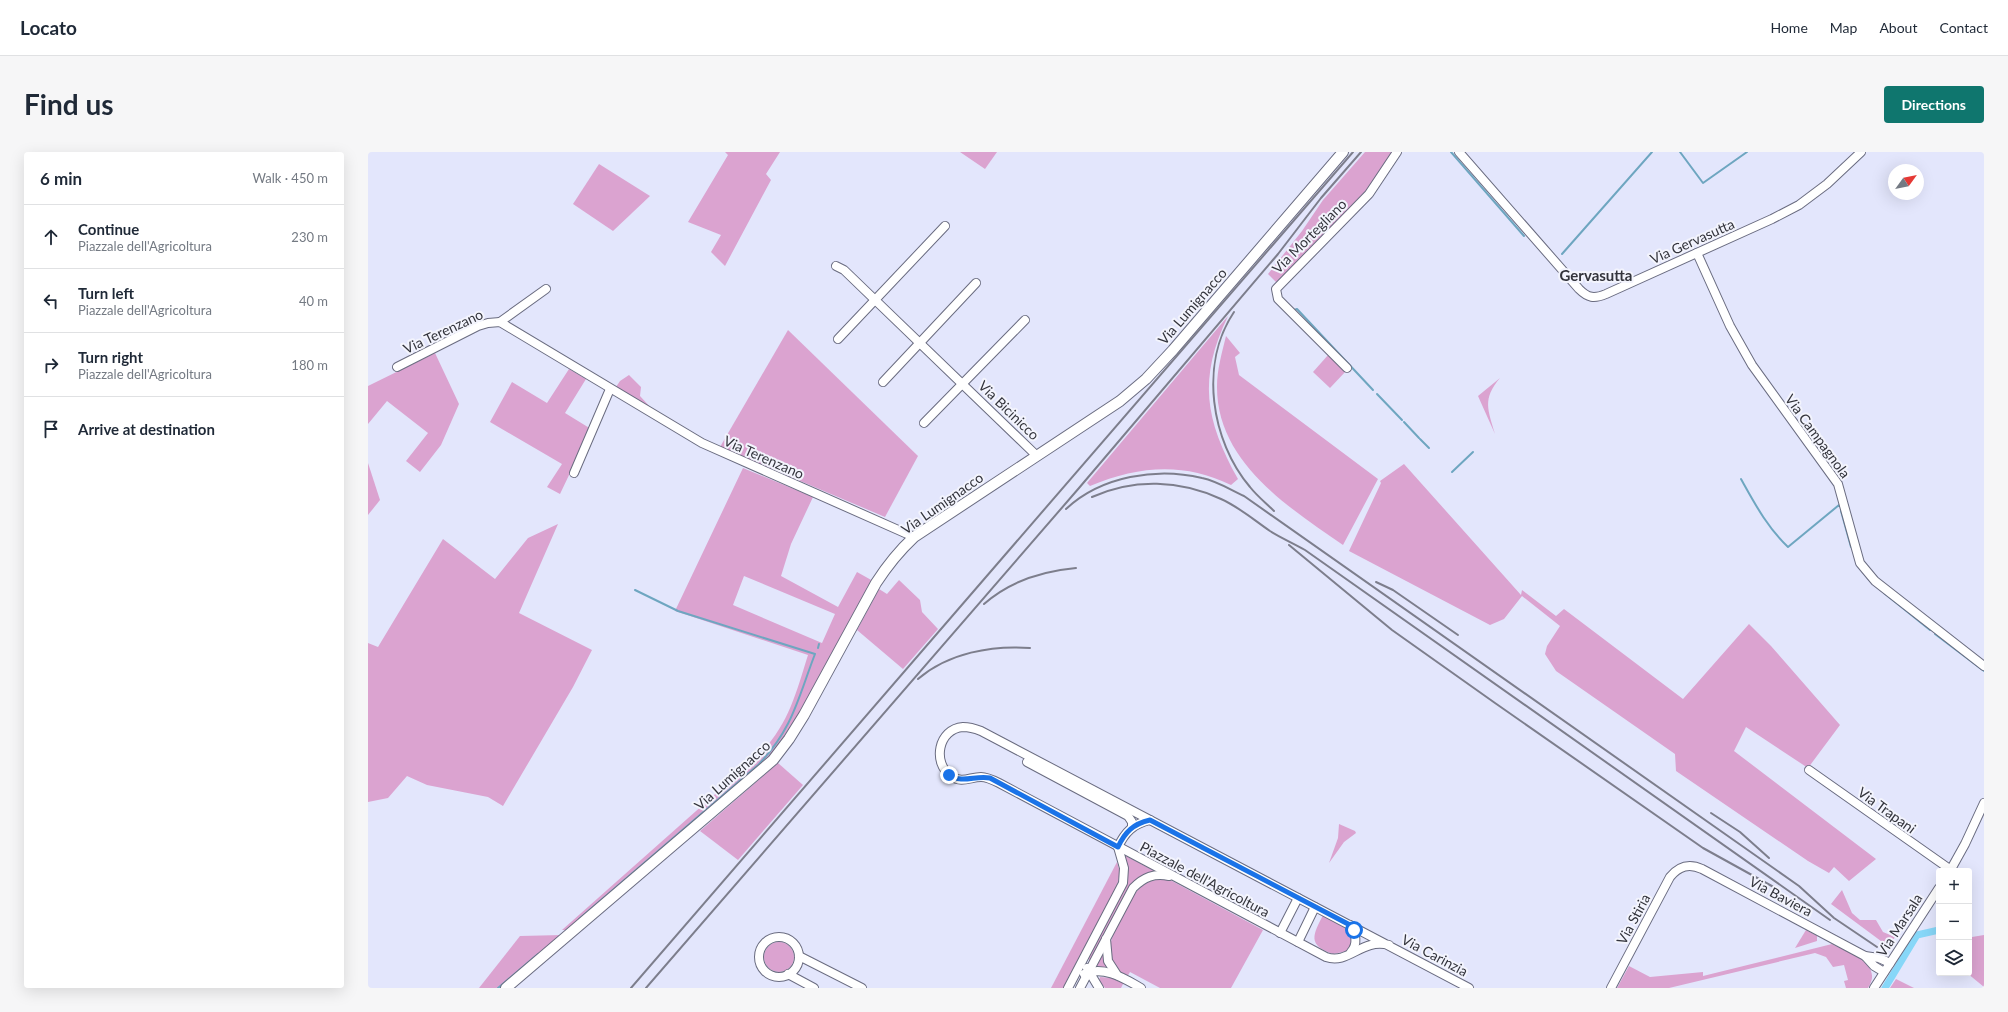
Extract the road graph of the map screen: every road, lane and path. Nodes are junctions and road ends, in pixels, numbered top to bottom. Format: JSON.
{"nodes":[{"id":1,"x":1343,"y":152,"type":"edge"},
{"id":2,"x":1397,"y":152,"type":"edge"},
{"id":3,"x":1459,"y":152,"type":"edge"},
{"id":4,"x":1861,"y":152,"type":"edge"},
{"id":5,"x":945,"y":226,"type":"dead end"},
{"id":6,"x":1697,"y":253,"type":"junction"},
{"id":7,"x":836,"y":266,"type":"dead end"},
{"id":8,"x":976,"y":283,"type":"dead end"},
{"id":9,"x":546,"y":289,"type":"dead end"},
{"id":10,"x":875,"y":300,"type":"junction"},
{"id":11,"x":1025,"y":320,"type":"dead end"},
{"id":12,"x":500,"y":322,"type":"junction"},
{"id":13,"x":838,"y":339,"type":"dead end"},
{"id":14,"x":920,"y":343,"type":"junction"},
{"id":15,"x":397,"y":367,"type":"dead end"},
{"id":16,"x":1347,"y":368,"type":"dead end"},
{"id":17,"x":883,"y":382,"type":"dead end"},
{"id":18,"x":963,"y":384,"type":"junction"},
{"id":19,"x":610,"y":389,"type":"junction"},
{"id":20,"x":924,"y":423,"type":"dead end"},
{"id":21,"x":1037,"y":456,"type":"junction"},
{"id":22,"x":574,"y":473,"type":"dead end"},
{"id":23,"x":914,"y":537,"type":"junction"},
{"id":24,"x":1984,"y":666,"type":"edge"},
{"id":25,"x":1014,"y":749,"type":"junction"},
{"id":26,"x":1809,"y":770,"type":"dead end"},
{"id":27,"x":1984,"y":803,"type":"edge"},
{"id":28,"x":1150,"y":820,"type":"junction"},
{"id":29,"x":1132,"y":827,"type":"junction"},
{"id":30,"x":1118,"y":847,"type":"junction"},
{"id":31,"x":1682,"y":867,"type":"joint"},
{"id":32,"x":1947,"y":868,"type":"edge"},
{"id":33,"x":1951,"y":868,"type":"edge"},
{"id":34,"x":1181,"y":880,"type":"junction"},
{"id":35,"x":1936,"y":895,"type":"edge"},
{"id":36,"x":1298,"y":898,"type":"junction"},
{"id":37,"x":1316,"y":907,"type":"junction"},
{"id":38,"x":1350,"y":925,"type":"junction"},
{"id":39,"x":1280,"y":933,"type":"junction"},
{"id":40,"x":1106,"y":937,"type":"junction"},
{"id":41,"x":1298,"y":942,"type":"junction"},
{"id":42,"x":1389,"y":945,"type":"junction"},
{"id":43,"x":799,"y":956,"type":"junction"},
{"id":44,"x":1085,"y":956,"type":"junction"},
{"id":45,"x":1865,"y":956,"type":"junction"},
{"id":46,"x":1346,"y":957,"type":"junction"},
{"id":47,"x":1890,"y":963,"type":"junction"},
{"id":48,"x":1088,"y":972,"type":"junction"},
{"id":49,"x":1884,"y":972,"type":"junction"},
{"id":50,"x":788,"y":974,"type":"junction"},
{"id":51,"x":1117,"y":975,"type":"junction"},
{"id":52,"x":1073,"y":979,"type":"junction"},
{"id":53,"x":506,"y":988,"type":"edge"},
{"id":54,"x":814,"y":988,"type":"edge"},
{"id":55,"x":862,"y":988,"type":"edge"},
{"id":56,"x":1068,"y":988,"type":"edge"},
{"id":57,"x":1080,"y":988,"type":"edge"},
{"id":58,"x":1100,"y":988,"type":"edge"},
{"id":59,"x":1141,"y":988,"type":"edge"},
{"id":60,"x":1469,"y":988,"type":"edge"},
{"id":61,"x":1611,"y":988,"type":"edge"},
{"id":62,"x":1874,"y":988,"type":"edge"}],
"edges":[{"from":1,"to":21,"type":"main road","name":"Via Lumignacco"},
{"from":2,"to":16,"type":"street","name":"Via Mortegliano"},
{"from":3,"to":6,"type":"street","name":"Via Gervasutta"},
{"from":4,"to":6,"type":"street","name":"Via Gervasutta"},
{"from":5,"to":10,"type":"street"},
{"from":6,"to":24,"type":"street","name":"Via Campagnola"},
{"from":7,"to":10,"type":"street","name":"Via Bicinicco"},
{"from":8,"to":14,"type":"street"},
{"from":9,"to":12,"type":"street","name":"Via Terenzano"},
{"from":10,"to":13,"type":"street"},
{"from":10,"to":14,"type":"street","name":"Via Bicinicco"},
{"from":11,"to":18,"type":"street","name":"Via Bicinicco"},
{"from":12,"to":15,"type":"street","name":"Via Terenzano"},
{"from":12,"to":19,"type":"street","name":"Via Terenzano"},
{"from":14,"to":17,"type":"street"},
{"from":14,"to":18,"type":"street","name":"Via Bicinicco"},
{"from":18,"to":20,"type":"street","name":"Via Bicinicco"},
{"from":18,"to":21,"type":"street","name":"Via Bicinicco"},
{"from":19,"to":22,"type":"street"},
{"from":19,"to":23,"type":"street","name":"Via Terenzano"},
{"from":21,"to":23,"type":"main road","name":"Via Lumignacco"},
{"from":23,"to":53,"type":"main road","name":"Via Lumignacco"},
{"from":25,"to":28,"type":"street","name":"Piazzale dell'Agricoltura"},
{"from":25,"to":29,"type":"street","name":"Piazzale dell'Agricoltura"},
{"from":25,"to":30,"type":"street","name":"Piazzale dell'Agricoltura"},
{"from":26,"to":32,"type":"street","name":"Via Trapani"},
{"from":27,"to":33,"type":"street"},
{"from":28,"to":29,"type":"street","name":"Piazzale dell'Agricoltura"},
{"from":28,"to":36,"type":"street","name":"Piazzale dell'Agricoltura"},
{"from":29,"to":30,"type":"street","name":"Piazzale dell'Agricoltura"},
{"from":30,"to":34,"type":"street","name":"Piazzale dell'Agricoltura"},
{"from":30,"to":44,"type":"street"},
{"from":31,"to":45,"type":"street","name":"Via Baviera"},
{"from":31,"to":61,"type":"street","name":"Via Stiria"},
{"from":34,"to":39,"type":"street","name":"Piazzale dell'Agricoltura"},
{"from":34,"to":40,"type":"street"},
{"from":35,"to":47,"type":"street","name":"Via Marsala"},
{"from":36,"to":37,"type":"street","name":"Piazzale dell'Agricoltura"},
{"from":36,"to":39,"type":"street","name":"Piazzale dell'Agricoltura"},
{"from":37,"to":38,"type":"street","name":"Piazzale dell'Agricoltura"},
{"from":37,"to":41,"type":"street"},
{"from":38,"to":42,"type":"street","name":"Piazzale dell'Agricoltura"},
{"from":38,"to":46,"type":"street"},
{"from":39,"to":41,"type":"street","name":"Piazzale dell'Agricoltura"},
{"from":40,"to":48,"type":"street"},
{"from":40,"to":51,"type":"street"},
{"from":41,"to":46,"type":"street","name":"Piazzale dell'Agricoltura"},
{"from":42,"to":46,"type":"street","name":"Piazzale dell'Agricoltura"},
{"from":42,"to":60,"type":"street","name":"Via Carinzia"},
{"from":43,"to":50,"type":"street"},
{"from":43,"to":50,"type":"street"},
{"from":43,"to":55,"type":"street"},
{"from":44,"to":48,"type":"street"},
{"from":44,"to":52,"type":"street"},
{"from":45,"to":47,"type":"street","name":"Via Baviera"},
{"from":45,"to":49,"type":"street","name":"Via Baviera"},
{"from":47,"to":49,"type":"street","name":"Via Marsala"},
{"from":48,"to":51,"type":"street"},
{"from":48,"to":52,"type":"street"},
{"from":48,"to":57,"type":"street"},
{"from":48,"to":58,"type":"street"},
{"from":49,"to":62,"type":"street","name":"Via Marsala"},
{"from":50,"to":54,"type":"street"},
{"from":51,"to":59,"type":"street"},
{"from":52,"to":56,"type":"street"}]}
